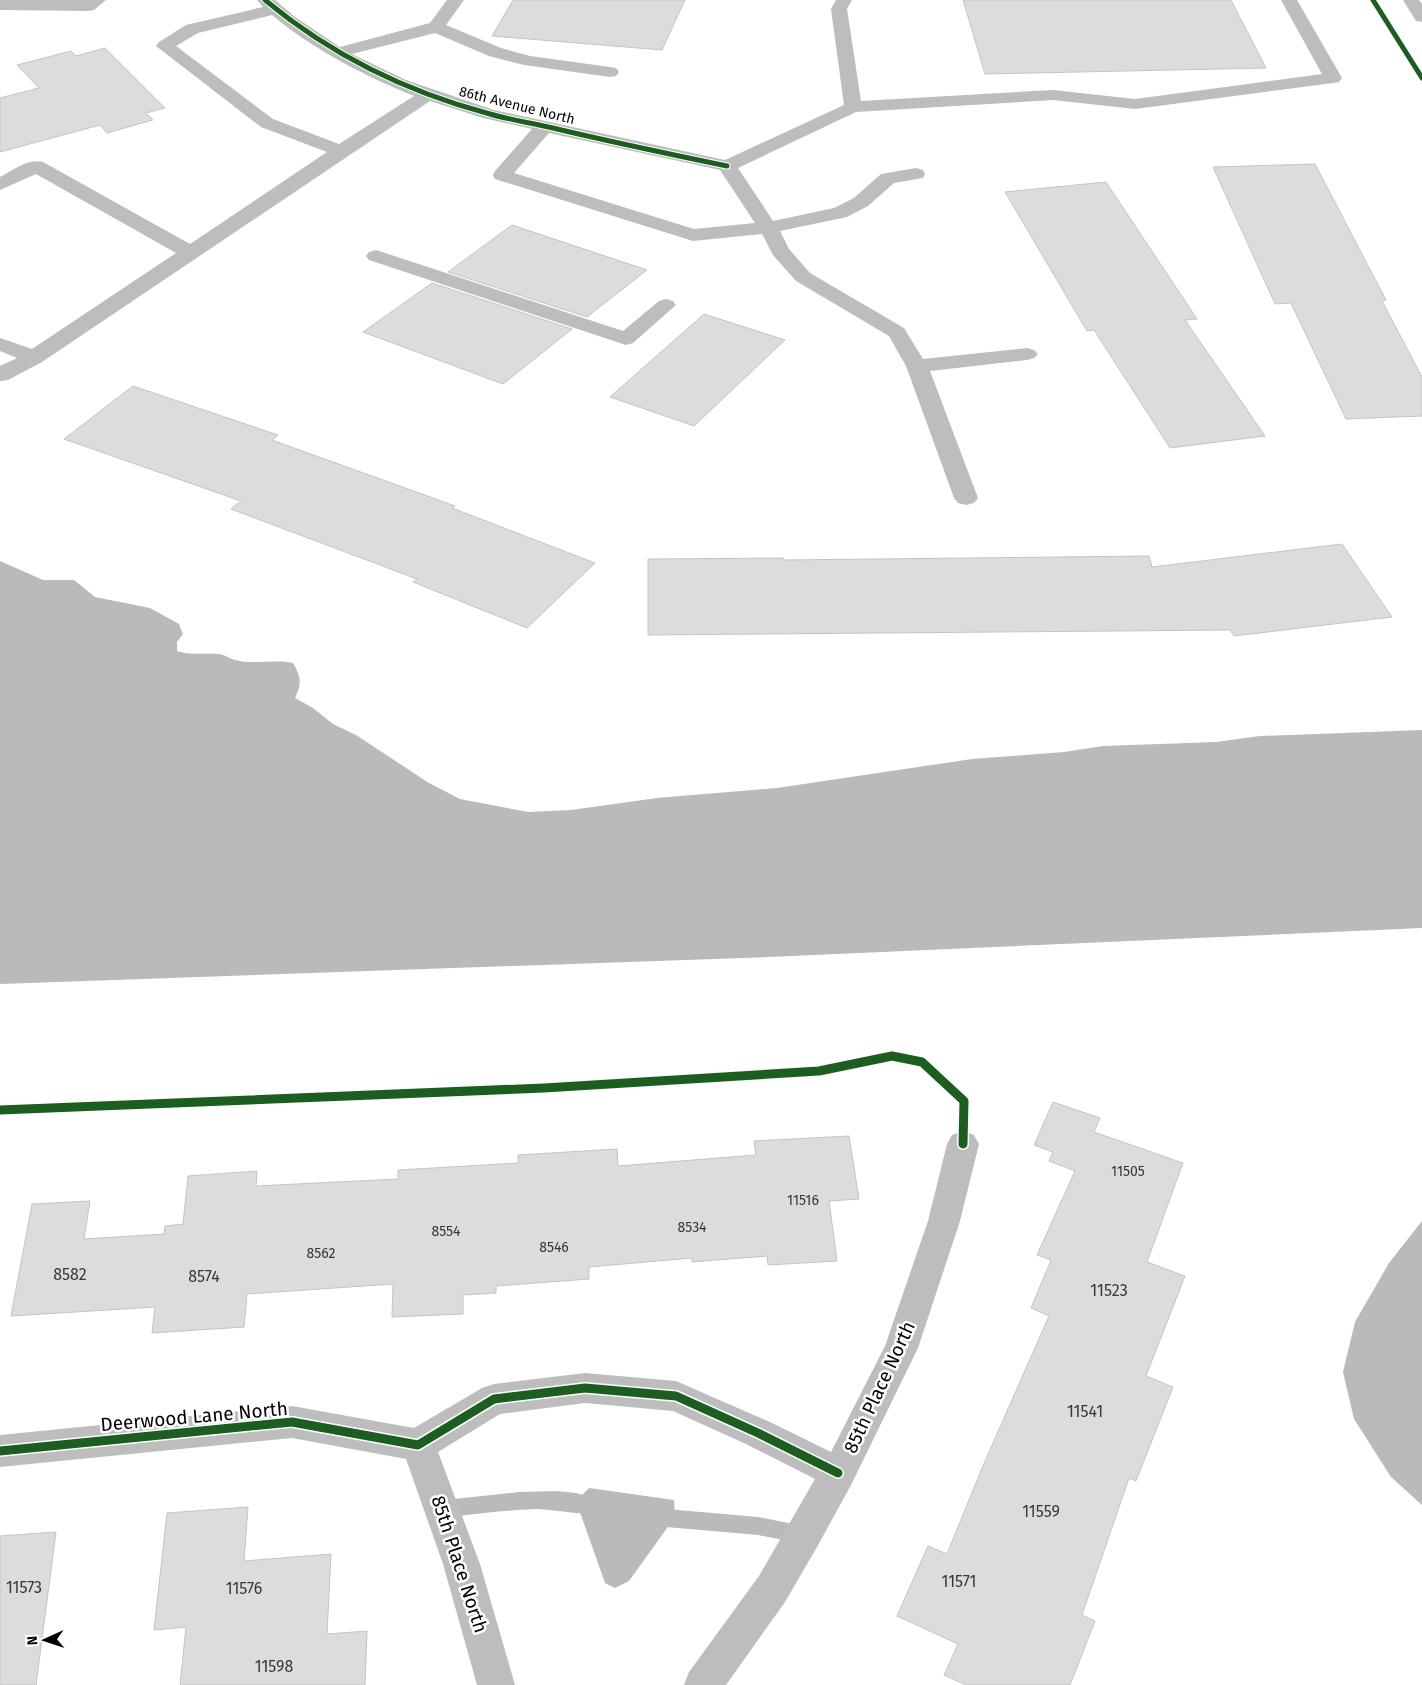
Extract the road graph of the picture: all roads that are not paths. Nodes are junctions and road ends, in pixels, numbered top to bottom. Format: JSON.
{"nodes":[{"id":1,"x":98,"y":0,"type":"edge"},
{"id":2,"x":456,"y":0,"type":"edge"},
{"id":3,"x":844,"y":0,"type":"edge"},
{"id":4,"x":1289,"y":0,"type":"edge"},
{"id":5,"x":1411,"y":0,"type":"edge"},
{"id":6,"x":0,"y":5,"type":"edge"},
{"id":7,"x":270,"y":5,"type":"edge"},
{"id":8,"x":1422,"y":17,"type":"edge"},
{"id":9,"x":436,"y":27,"type":"junction"},
{"id":10,"x":338,"y":52,"type":"junction"},
{"id":11,"x":610,"y":72,"type":"dead end"},
{"id":12,"x":429,"y":94,"type":"junction"},
{"id":13,"x":853,"y":107,"type":"junction"},
{"id":14,"x":545,"y":126,"type":"junction"},
{"id":15,"x":341,"y":151,"type":"junction"},
{"id":16,"x":726,"y":166,"type":"junction"},
{"id":17,"x":916,"y":174,"type":"dead end"},
{"id":18,"x":0,"y":184,"type":"edge"},
{"id":19,"x":768,"y":228,"type":"junction"},
{"id":20,"x":190,"y":252,"type":"junction"},
{"id":21,"x":376,"y":256,"type":"dead end"},
{"id":22,"x":666,"y":305,"type":"dead end"},
{"id":23,"x":0,"y":344,"type":"edge"},
{"id":24,"x":1027,"y":354,"type":"dead end"},
{"id":25,"x":34,"y":357,"type":"junction"},
{"id":26,"x":917,"y":366,"type":"junction"},
{"id":27,"x":0,"y":375,"type":"edge"},
{"id":28,"x":966,"y":498,"type":"dead end"},
{"id":29,"x":963,"y":1144,"type":"dead end"},
{"id":30,"x":418,"y":1445,"type":"junction"},
{"id":31,"x":0,"y":1451,"type":"edge"},
{"id":32,"x":838,"y":1474,"type":"junction"},
{"id":33,"x":496,"y":1685,"type":"edge"},
{"id":34,"x":704,"y":1685,"type":"edge"}],
"edges":[{"from":1,"to":6,"type":"street"},
{"from":2,"to":9,"type":"street"},
{"from":3,"to":13,"type":"street"},
{"from":4,"to":13,"type":"street"},
{"from":5,"to":8,"type":"street"},
{"from":7,"to":10,"type":"street","name":"86th Avenue North"},
{"from":7,"to":15,"type":"street"},
{"from":9,"to":10,"type":"street"},
{"from":9,"to":11,"type":"street"},
{"from":10,"to":12,"type":"street","name":"86th Avenue North"},
{"from":12,"to":14,"type":"street","name":"86th Avenue North"},
{"from":12,"to":15,"type":"street"},
{"from":13,"to":16,"type":"street"},
{"from":14,"to":16,"type":"street","name":"86th Avenue North"},
{"from":14,"to":19,"type":"street"},
{"from":15,"to":20,"type":"street"},
{"from":16,"to":19,"type":"street"},
{"from":17,"to":19,"type":"street"},
{"from":18,"to":20,"type":"street"},
{"from":19,"to":26,"type":"street"},
{"from":20,"to":25,"type":"street"},
{"from":21,"to":22,"type":"street"},
{"from":23,"to":25,"type":"street"},
{"from":24,"to":26,"type":"street"},
{"from":25,"to":27,"type":"street"},
{"from":26,"to":28,"type":"street"},
{"from":29,"to":32,"type":"street","name":"85th Place North"},
{"from":30,"to":31,"type":"street","name":"Deerwood Lane North"},
{"from":30,"to":32,"type":"street"},
{"from":30,"to":33,"type":"street","name":"85th Place North"},
{"from":32,"to":34,"type":"street","name":"85th Place North"}]}
